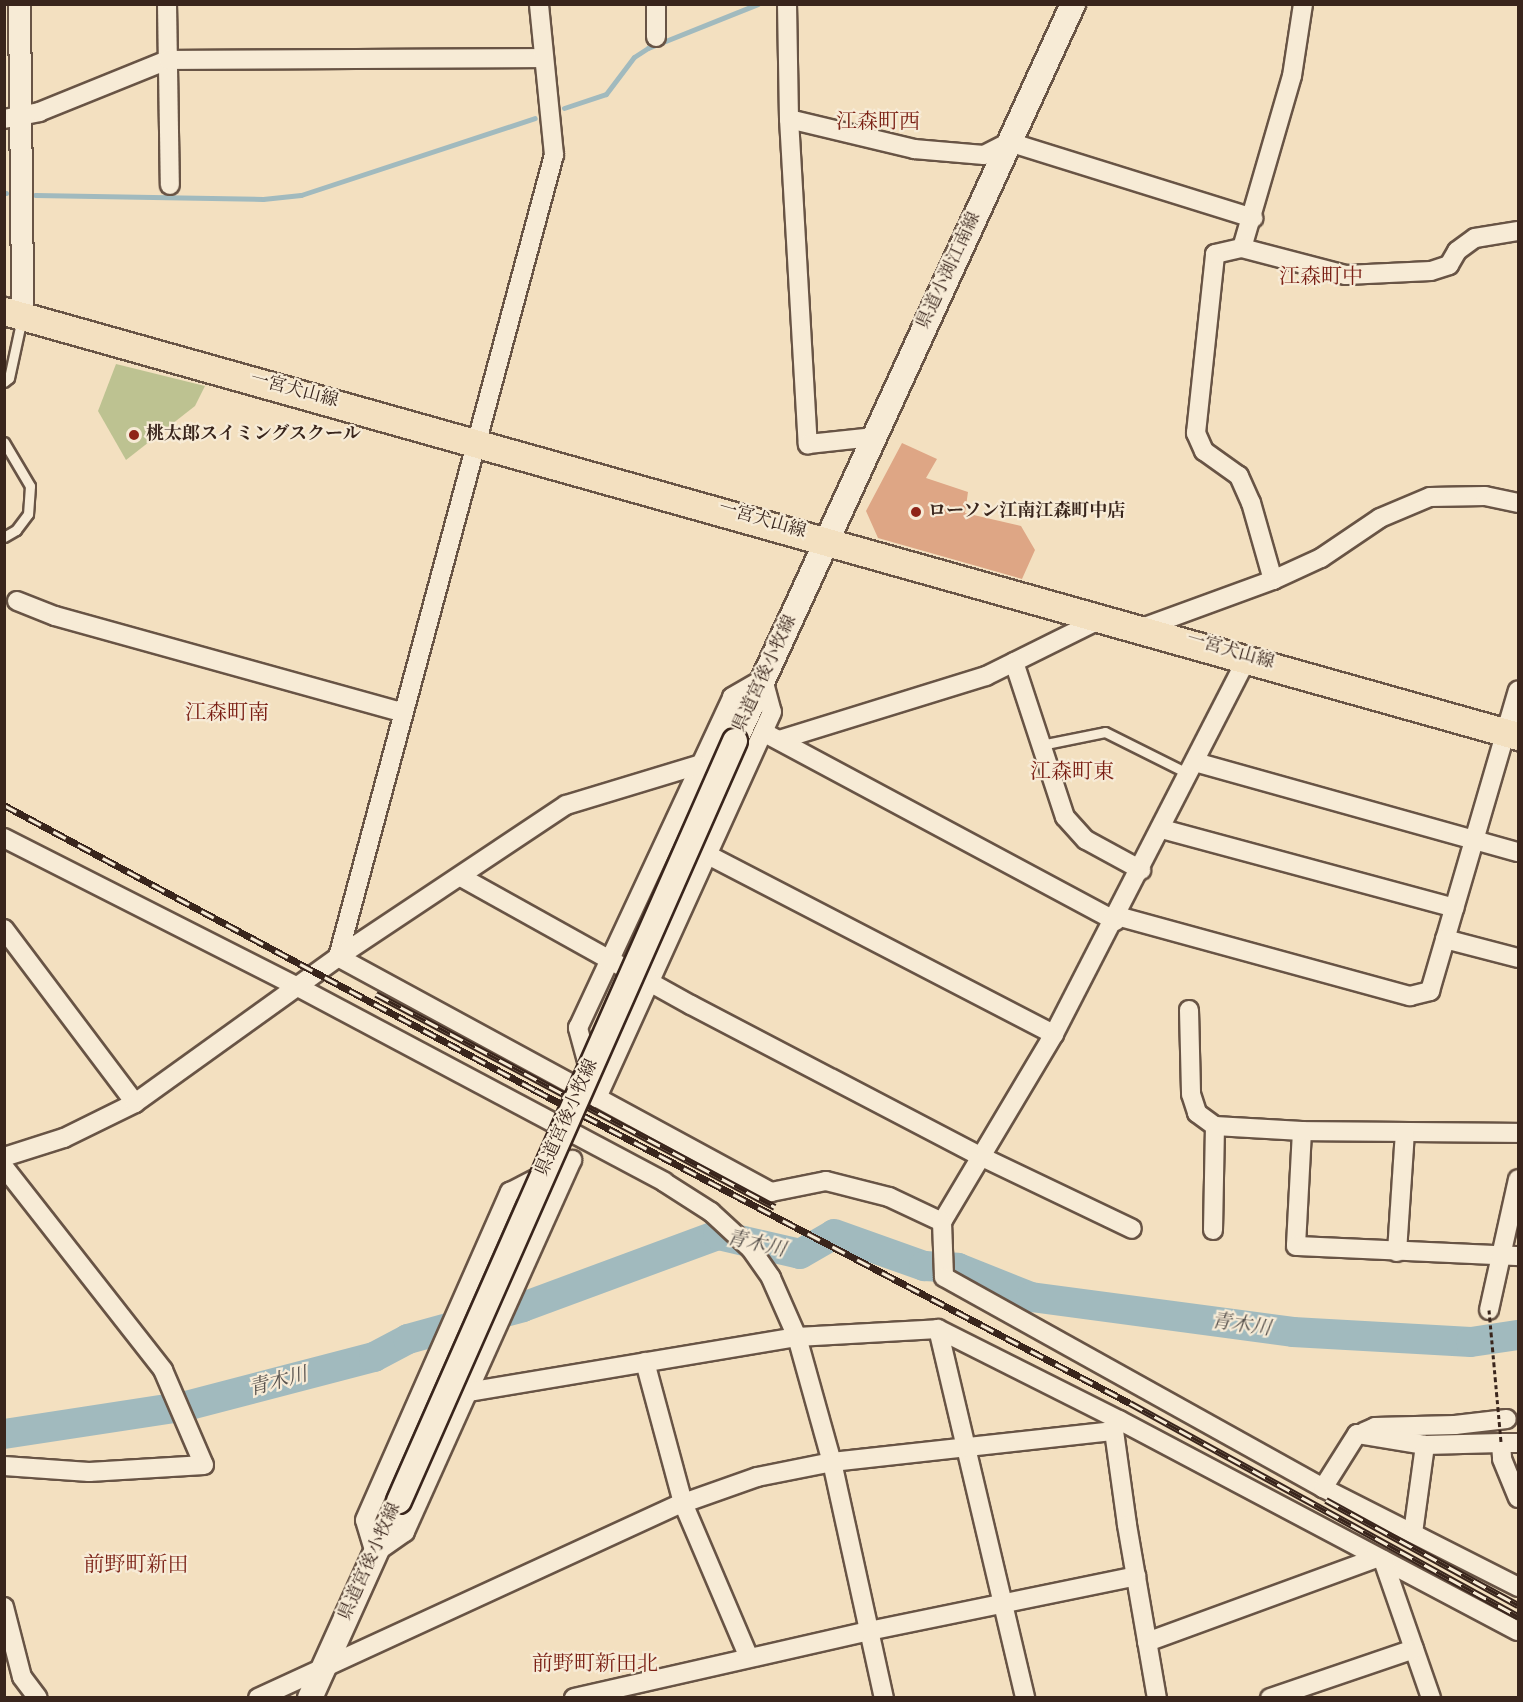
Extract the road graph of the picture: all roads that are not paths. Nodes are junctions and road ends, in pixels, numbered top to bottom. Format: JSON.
{"nodes":[{"id":1,"x":19,"y":4,"type":"edge"},
{"id":2,"x":167,"y":4,"type":"edge"},
{"id":3,"x":539,"y":4,"type":"edge"},
{"id":4,"x":656,"y":4,"type":"edge"},
{"id":5,"x":787,"y":4,"type":"edge"},
{"id":6,"x":1073,"y":4,"type":"edge"},
{"id":7,"x":1303,"y":4,"type":"edge"},
{"id":8,"x":656,"y":37,"type":"dead end"},
{"id":9,"x":544,"y":58,"type":"junction"},
{"id":10,"x":168,"y":60,"type":"junction"},
{"id":11,"x":12,"y":118,"type":"edge"},
{"id":12,"x":789,"y":119,"type":"junction"},
{"id":13,"x":1009,"y":142,"type":"junction"},
{"id":14,"x":170,"y":185,"type":"dead end"},
{"id":15,"x":1253,"y":218,"type":"junction"},
{"id":16,"x":1518,"y":231,"type":"edge"},
{"id":17,"x":1242,"y":248,"type":"junction"},
{"id":18,"x":13,"y":313,"type":"edge"},
{"id":19,"x":4,"y":382,"type":"edge"},
{"id":20,"x":873,"y":437,"type":"junction"},
{"id":21,"x":4,"y":442,"type":"edge"},
{"id":22,"x":477,"y":442,"type":"junction"},
{"id":23,"x":1518,"y":503,"type":"edge"},
{"id":24,"x":4,"y":537,"type":"edge"},
{"id":25,"x":830,"y":540,"type":"junction"},
{"id":26,"x":1273,"y":580,"type":"junction"},
{"id":27,"x":17,"y":601,"type":"dead end"},
{"id":28,"x":1103,"y":618,"type":"junction"},
{"id":29,"x":1142,"y":628,"type":"junction"},
{"id":30,"x":1248,"y":657,"type":"junction"},
{"id":31,"x":1014,"y":662,"type":"junction"},
{"id":32,"x":763,"y":679,"type":"junction"},
{"id":33,"x":1518,"y":691,"type":"edge"},
{"id":34,"x":402,"y":712,"type":"junction"},
{"id":35,"x":1512,"y":734,"type":"edge"},
{"id":36,"x":771,"y":736,"type":"junction"},
{"id":37,"x":1041,"y":745,"type":"junction"},
{"id":38,"x":698,"y":765,"type":"junction"},
{"id":39,"x":1192,"y":768,"type":"junction"},
{"id":40,"x":1161,"y":829,"type":"junction"},
{"id":41,"x":4,"y":837,"type":"edge"},
{"id":42,"x":1475,"y":840,"type":"junction"},
{"id":43,"x":1518,"y":852,"type":"edge"},
{"id":44,"x":708,"y":855,"type":"junction"},
{"id":45,"x":1141,"y":870,"type":"junction"},
{"id":46,"x":461,"y":877,"type":"junction"},
{"id":47,"x":1455,"y":908,"type":"junction"},
{"id":48,"x":1116,"y":919,"type":"junction"},
{"id":49,"x":4,"y":929,"type":"edge"},
{"id":50,"x":1445,"y":939,"type":"junction"},
{"id":51,"x":338,"y":957,"type":"junction"},
{"id":52,"x":1518,"y":958,"type":"edge"},
{"id":53,"x":610,"y":960,"type":"junction"},
{"id":54,"x":651,"y":983,"type":"junction"},
{"id":55,"x":298,"y":987,"type":"junction"},
{"id":56,"x":1189,"y":1010,"type":"dead end"},
{"id":57,"x":1054,"y":1034,"type":"junction"},
{"id":58,"x":597,"y":1098,"type":"junction"},
{"id":59,"x":135,"y":1103,"type":"junction"},
{"id":60,"x":1215,"y":1126,"type":"junction"},
{"id":61,"x":1302,"y":1131,"type":"junction"},
{"id":62,"x":1405,"y":1132,"type":"junction"},
{"id":63,"x":1518,"y":1133,"type":"edge"},
{"id":64,"x":580,"y":1141,"type":"junction"},
{"id":65,"x":4,"y":1157,"type":"edge"},
{"id":66,"x":982,"y":1157,"type":"junction"},
{"id":67,"x":572,"y":1160,"type":"junction"},
{"id":68,"x":4,"y":1167,"type":"edge"},
{"id":69,"x":1518,"y":1179,"type":"edge"},
{"id":70,"x":942,"y":1221,"type":"junction"},
{"id":71,"x":1132,"y":1229,"type":"dead end"},
{"id":72,"x":1214,"y":1230,"type":"dead end"},
{"id":73,"x":1397,"y":1252,"type":"junction"},
{"id":74,"x":1518,"y":1256,"type":"edge"},
{"id":75,"x":1499,"y":1258,"type":"junction"},
{"id":76,"x":1489,"y":1310,"type":"road end"},
{"id":77,"x":938,"y":1329,"type":"junction"},
{"id":78,"x":798,"y":1337,"type":"junction"},
{"id":79,"x":645,"y":1362,"type":"junction"},
{"id":80,"x":468,"y":1392,"type":"junction"},
{"id":81,"x":1507,"y":1419,"type":"dead end"},
{"id":82,"x":1117,"y":1425,"type":"junction"},
{"id":83,"x":1357,"y":1434,"type":"junction"},
{"id":84,"x":1510,"y":1443,"type":"edge"},
{"id":85,"x":1425,"y":1445,"type":"junction"},
{"id":86,"x":965,"y":1448,"type":"junction"},
{"id":87,"x":832,"y":1462,"type":"junction"},
{"id":88,"x":4,"y":1466,"type":"edge"},
{"id":89,"x":1323,"y":1488,"type":"junction"},
{"id":90,"x":1518,"y":1498,"type":"edge"},
{"id":91,"x":683,"y":1503,"type":"junction"},
{"id":92,"x":1413,"y":1533,"type":"junction"},
{"id":93,"x":375,"y":1553,"type":"junction"},
{"id":94,"x":1380,"y":1559,"type":"junction"},
{"id":95,"x":1136,"y":1576,"type":"junction"},
{"id":96,"x":1518,"y":1587,"type":"edge"},
{"id":97,"x":1001,"y":1604,"type":"junction"},
{"id":98,"x":4,"y":1607,"type":"edge"},
{"id":99,"x":869,"y":1631,"type":"junction"},
{"id":100,"x":1518,"y":1631,"type":"edge"},
{"id":101,"x":1147,"y":1642,"type":"junction"},
{"id":102,"x":1414,"y":1649,"type":"junction"},
{"id":103,"x":749,"y":1658,"type":"junction"},
{"id":104,"x":323,"y":1668,"type":"junction"},
{"id":105,"x":38,"y":1698,"type":"edge"},
{"id":106,"x":258,"y":1698,"type":"edge"},
{"id":107,"x":310,"y":1698,"type":"edge"},
{"id":108,"x":574,"y":1698,"type":"edge"},
{"id":109,"x":884,"y":1698,"type":"edge"},
{"id":110,"x":1025,"y":1698,"type":"edge"},
{"id":111,"x":1157,"y":1698,"type":"edge"},
{"id":112,"x":1270,"y":1698,"type":"edge"},
{"id":113,"x":1431,"y":1698,"type":"edge"}],
"edges":[{"from":1,"to":11,"type":"street"},
{"from":2,"to":10,"type":"street"},
{"from":3,"to":9,"type":"street"},
{"from":4,"to":8,"type":"street"},
{"from":5,"to":12,"type":"street"},
{"from":6,"to":13,"type":"main road","name":"県道小渕江南線"},
{"from":7,"to":15,"type":"street"},
{"from":9,"to":10,"type":"street"},
{"from":9,"to":22,"type":"street"},
{"from":10,"to":11,"type":"street"},
{"from":10,"to":14,"type":"street"},
{"from":11,"to":18,"type":"street"},
{"from":12,"to":13,"type":"street"},
{"from":12,"to":20,"type":"street"},
{"from":13,"to":15,"type":"street"},
{"from":13,"to":20,"type":"main road","name":"県道小渕江南線"},
{"from":15,"to":17,"type":"street"},
{"from":16,"to":17,"type":"street"},
{"from":17,"to":26,"type":"street"},
{"from":18,"to":19,"type":"lane"},
{"from":18,"to":22,"type":"main road","name":"一宮犬山線"},
{"from":20,"to":25,"type":"main road","name":"県道小渕江南線"},
{"from":21,"to":24,"type":"lane"},
{"from":22,"to":25,"type":"main road","name":"一宮犬山線"},
{"from":22,"to":34,"type":"street"},
{"from":23,"to":26,"type":"street"},
{"from":25,"to":28,"type":"main road","name":"一宮犬山線"},
{"from":25,"to":32,"type":"main road","name":"県道宮後小牧線"},
{"from":26,"to":29,"type":"street"},
{"from":27,"to":34,"type":"street"},
{"from":28,"to":29,"type":"main road","name":"一宮犬山線"},
{"from":28,"to":31,"type":"street"},
{"from":29,"to":30,"type":"main road","name":"一宮犬山線"},
{"from":30,"to":35,"type":"main road","name":"一宮犬山線"},
{"from":30,"to":39,"type":"street"},
{"from":31,"to":36,"type":"street"},
{"from":31,"to":37,"type":"street"},
{"from":32,"to":36,"type":"street"},
{"from":32,"to":38,"type":"street"},
{"from":32,"to":93,"type":"main road","name":"県道宮後小牧線","bridge":true},
{"from":33,"to":35,"type":"street"},
{"from":34,"to":51,"type":"street"},
{"from":35,"to":42,"type":"street"},
{"from":36,"to":44,"type":"street"},
{"from":36,"to":48,"type":"street"},
{"from":37,"to":39,"type":"lane"},
{"from":37,"to":45,"type":"street"},
{"from":38,"to":46,"type":"street"},
{"from":38,"to":53,"type":"street"},
{"from":39,"to":40,"type":"street"},
{"from":39,"to":42,"type":"street"},
{"from":40,"to":45,"type":"street"},
{"from":40,"to":47,"type":"street"},
{"from":41,"to":55,"type":"street"},
{"from":42,"to":43,"type":"street"},
{"from":42,"to":47,"type":"street"},
{"from":44,"to":54,"type":"street"},
{"from":44,"to":57,"type":"street"},
{"from":45,"to":48,"type":"street"},
{"from":46,"to":51,"type":"street"},
{"from":46,"to":53,"type":"street"},
{"from":47,"to":50,"type":"street"},
{"from":48,"to":50,"type":"street"},
{"from":48,"to":57,"type":"street"},
{"from":49,"to":59,"type":"street"},
{"from":50,"to":52,"type":"street"},
{"from":51,"to":55,"type":"street"},
{"from":51,"to":58,"type":"street"},
{"from":53,"to":54,"type":"street"},
{"from":53,"to":58,"type":"street"},
{"from":54,"to":58,"type":"street"},
{"from":54,"to":66,"type":"street"},
{"from":55,"to":59,"type":"street"},
{"from":55,"to":64,"type":"street"},
{"from":56,"to":60,"type":"street"},
{"from":57,"to":66,"type":"street"},
{"from":58,"to":70,"type":"street"},
{"from":59,"to":65,"type":"street"},
{"from":60,"to":61,"type":"street"},
{"from":60,"to":72,"type":"street"},
{"from":61,"to":62,"type":"street"},
{"from":61,"to":73,"type":"street"},
{"from":62,"to":63,"type":"street"},
{"from":62,"to":73,"type":"street"},
{"from":64,"to":67,"type":"street"},
{"from":64,"to":78,"type":"street"},
{"from":66,"to":70,"type":"street"},
{"from":66,"to":71,"type":"street"},
{"from":67,"to":80,"type":"street"},
{"from":67,"to":93,"type":"street"},
{"from":68,"to":88,"type":"street"},
{"from":69,"to":75,"type":"street"},
{"from":70,"to":89,"type":"street"},
{"from":73,"to":75,"type":"street"},
{"from":74,"to":75,"type":"street"},
{"from":75,"to":76,"type":"street"},
{"from":77,"to":78,"type":"street"},
{"from":77,"to":82,"type":"street"},
{"from":77,"to":86,"type":"street"},
{"from":78,"to":79,"type":"street"},
{"from":78,"to":87,"type":"street"},
{"from":79,"to":80,"type":"street"},
{"from":79,"to":91,"type":"street"},
{"from":80,"to":93,"type":"street"},
{"from":81,"to":83,"type":"street"},
{"from":82,"to":86,"type":"street"},
{"from":82,"to":94,"type":"street"},
{"from":82,"to":95,"type":"street"},
{"from":83,"to":85,"type":"street"},
{"from":83,"to":89,"type":"street"},
{"from":84,"to":85,"type":"street"},
{"from":84,"to":90,"type":"street"},
{"from":85,"to":92,"type":"street"},
{"from":86,"to":87,"type":"street"},
{"from":86,"to":97,"type":"street"},
{"from":87,"to":91,"type":"street"},
{"from":87,"to":99,"type":"street"},
{"from":89,"to":92,"type":"street"},
{"from":91,"to":103,"type":"street"},
{"from":91,"to":104,"type":"street"},
{"from":92,"to":96,"type":"street"},
{"from":93,"to":104,"type":"main road","name":"県道宮後小牧線"},
{"from":94,"to":100,"type":"street"},
{"from":94,"to":101,"type":"street"},
{"from":94,"to":102,"type":"street"},
{"from":95,"to":97,"type":"street"},
{"from":95,"to":101,"type":"street"},
{"from":97,"to":99,"type":"street"},
{"from":97,"to":110,"type":"street"},
{"from":98,"to":105,"type":"street"},
{"from":99,"to":103,"type":"street"},
{"from":99,"to":109,"type":"street"},
{"from":101,"to":111,"type":"street"},
{"from":102,"to":112,"type":"street"},
{"from":102,"to":113,"type":"street"},
{"from":103,"to":108,"type":"street"},
{"from":104,"to":106,"type":"street"},
{"from":104,"to":107,"type":"main road","name":"県道宮後小牧線"}]}
